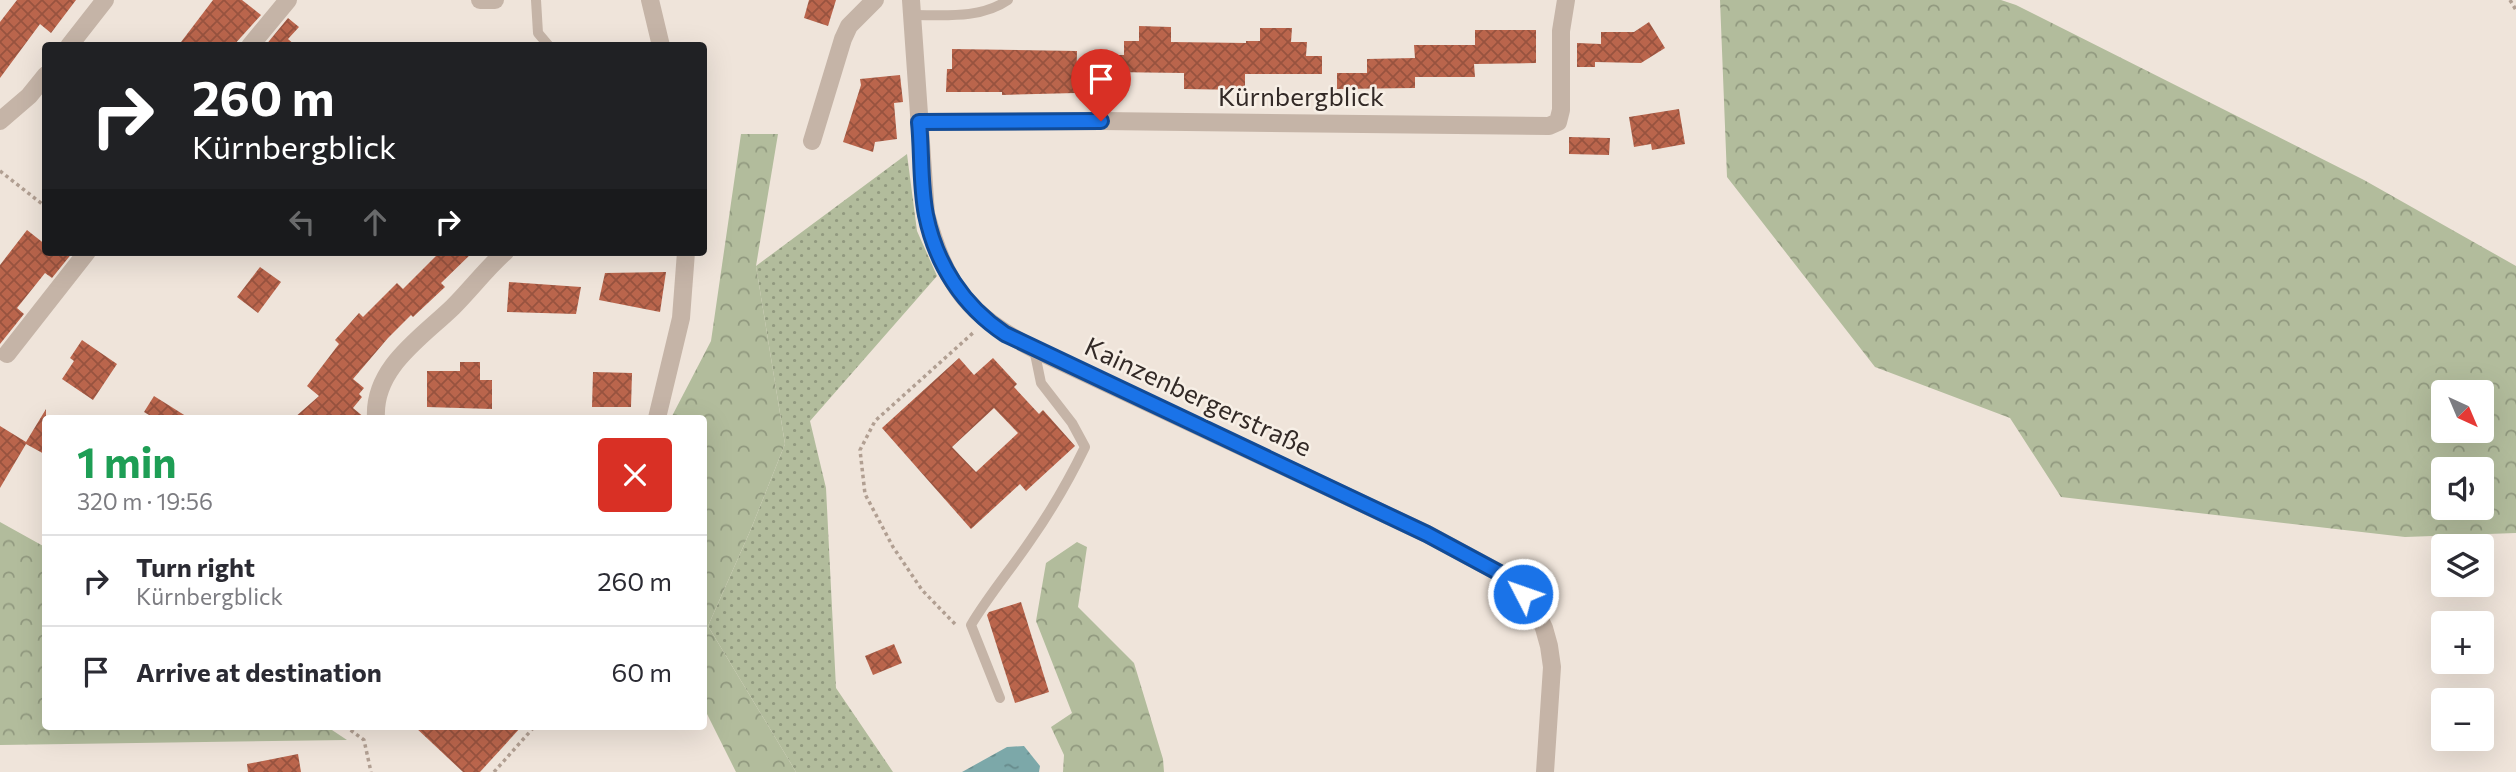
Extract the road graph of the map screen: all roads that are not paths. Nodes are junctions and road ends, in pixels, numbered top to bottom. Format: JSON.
{"nodes":[{"id":1,"x":105,"y":0,"type":"edge"},
{"id":2,"x":288,"y":0,"type":"edge"},
{"id":3,"x":480,"y":0,"type":"edge"},
{"id":4,"x":495,"y":0,"type":"edge"},
{"id":5,"x":536,"y":0,"type":"edge"},
{"id":6,"x":650,"y":0,"type":"edge"},
{"id":7,"x":875,"y":0,"type":"edge"},
{"id":8,"x":1008,"y":0,"type":"edge"},
{"id":9,"x":1566,"y":0,"type":"edge"},
{"id":10,"x":912,"y":8,"type":"edge"},
{"id":11,"x":72,"y":42,"type":"edge"},
{"id":12,"x":253,"y":42,"type":"edge"},
{"id":13,"x":546,"y":42,"type":"edge"},
{"id":14,"x":660,"y":42,"type":"edge"},
{"id":15,"x":42,"y":80,"type":"edge"},
{"id":16,"x":0,"y":121,"type":"edge"},
{"id":17,"x":919,"y":122,"type":"junction"},
{"id":18,"x":812,"y":141,"type":"dead end"},
{"id":19,"x":84,"y":256,"type":"edge"},
{"id":20,"x":501,"y":256,"type":"edge"},
{"id":21,"x":686,"y":256,"type":"edge"},
{"id":22,"x":1034,"y":349,"type":"junction"},
{"id":23,"x":4,"y":359,"type":"edge"},
{"id":24,"x":376,"y":415,"type":"edge"},
{"id":25,"x":658,"y":415,"type":"edge"},
{"id":26,"x":1000,"y":698,"type":"dead end"},
{"id":27,"x":1545,"y":772,"type":"edge"}],
"edges":[{"from":1,"to":11,"type":"street"},
{"from":2,"to":12,"type":"street"},
{"from":3,"to":4,"type":"street"},
{"from":5,"to":13,"type":"lane"},
{"from":6,"to":14,"type":"street"},
{"from":7,"to":18,"type":"street"},
{"from":8,"to":10,"type":"lane"},
{"from":9,"to":17,"type":"street","name":"Kürnbergblick"},
{"from":10,"to":17,"type":"street","name":"Kainzenbergerstraße"},
{"from":15,"to":16,"type":"street"},
{"from":17,"to":22,"type":"street","name":"Kainzenbergerstraße"},
{"from":19,"to":23,"type":"street"},
{"from":20,"to":24,"type":"street"},
{"from":21,"to":25,"type":"street"},
{"from":22,"to":26,"type":"lane"},
{"from":22,"to":27,"type":"street","name":"Kainzenbergerstraße"}]}
